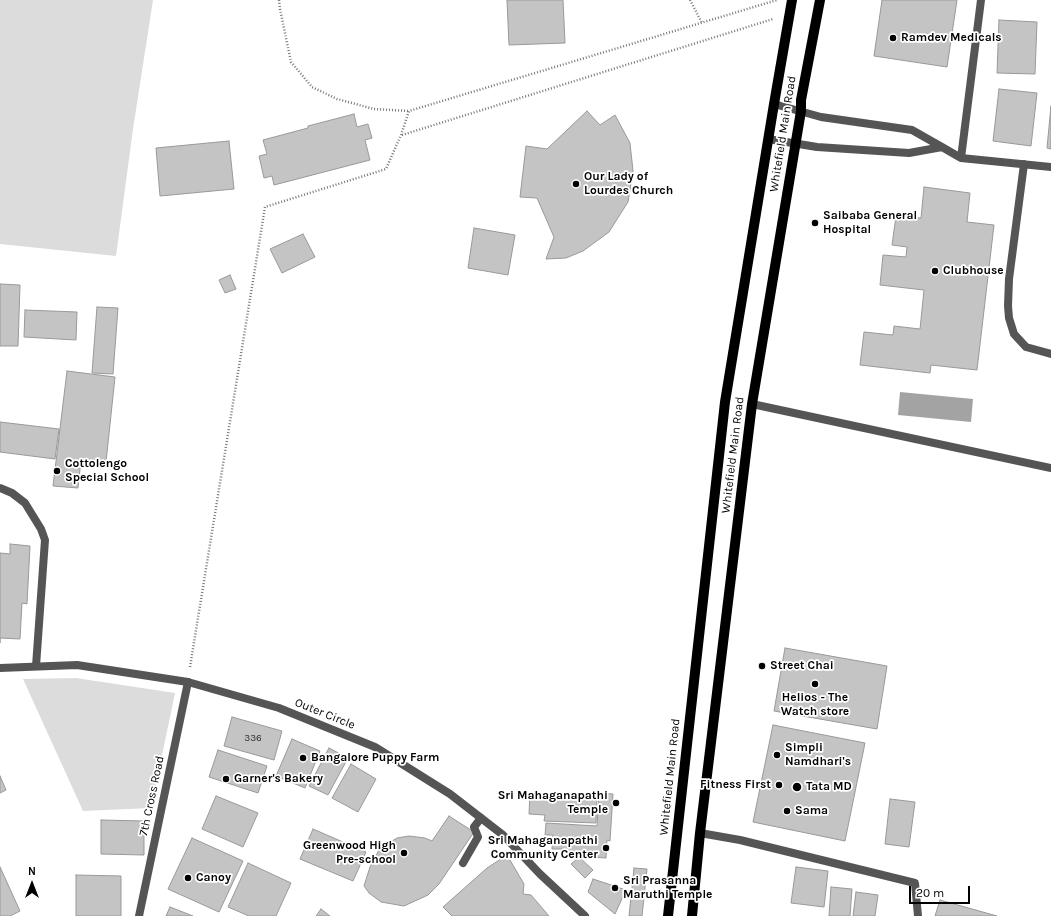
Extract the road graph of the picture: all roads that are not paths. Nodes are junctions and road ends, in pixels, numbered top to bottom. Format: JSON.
{"nodes":[{"id":1,"x":792,"y":0,"type":"edge"},
{"id":2,"x":820,"y":0,"type":"edge"},
{"id":3,"x":982,"y":0,"type":"edge"},
{"id":4,"x":774,"y":104,"type":"junction"},
{"id":5,"x":800,"y":111,"type":"junction"},
{"id":6,"x":768,"y":139,"type":"junction"},
{"id":7,"x":795,"y":143,"type":"junction"},
{"id":8,"x":942,"y":147,"type":"junction"},
{"id":9,"x":961,"y":158,"type":"junction"},
{"id":10,"x":1024,"y":164,"type":"junction"},
{"id":11,"x":1051,"y":167,"type":"edge"},
{"id":12,"x":1051,"y":354,"type":"edge"},
{"id":13,"x":752,"y":404,"type":"junction"},
{"id":14,"x":1051,"y":468,"type":"edge"},
{"id":15,"x":0,"y":488,"type":"edge"},
{"id":16,"x":36,"y":666,"type":"junction"},
{"id":17,"x":0,"y":668,"type":"edge"},
{"id":18,"x":188,"y":682,"type":"junction"},
{"id":19,"x":481,"y":818,"type":"junction"},
{"id":20,"x":700,"y":834,"type":"junction"},
{"id":21,"x":463,"y":863,"type":"dead end"},
{"id":22,"x":140,"y":916,"type":"edge"},
{"id":23,"x":585,"y":916,"type":"edge"},
{"id":24,"x":668,"y":916,"type":"edge"},
{"id":25,"x":692,"y":916,"type":"edge"},
{"id":26,"x":918,"y":916,"type":"edge"}],
"edges":[{"from":1,"to":4,"type":"main road","name":"Whitefield Main Road"},
{"from":2,"to":5,"type":"main road","name":"Whitefield Main Road"},
{"from":3,"to":9,"type":"street"},
{"from":4,"to":5,"type":"street"},
{"from":4,"to":6,"type":"main road","name":"Whitefield Main Road"},
{"from":5,"to":7,"type":"main road","name":"Whitefield Main Road"},
{"from":5,"to":8,"type":"street"},
{"from":6,"to":7,"type":"street"},
{"from":6,"to":24,"type":"main road","name":"Whitefield Main Road"},
{"from":7,"to":8,"type":"street"},
{"from":7,"to":13,"type":"main road","name":"Whitefield Main Road"},
{"from":8,"to":9,"type":"street"},
{"from":9,"to":10,"type":"street"},
{"from":10,"to":11,"type":"street"},
{"from":10,"to":12,"type":"street"},
{"from":13,"to":14,"type":"street"},
{"from":13,"to":20,"type":"main road","name":"Whitefield Main Road"},
{"from":15,"to":16,"type":"street"},
{"from":16,"to":17,"type":"street","name":"Outer Circle"},
{"from":16,"to":18,"type":"street","name":"Outer Circle"},
{"from":18,"to":19,"type":"street","name":"Outer Circle"},
{"from":18,"to":22,"type":"street","name":"7th Cross Road"},
{"from":19,"to":21,"type":"street"},
{"from":19,"to":23,"type":"street","name":"Outer Circle"},
{"from":20,"to":25,"type":"main road","name":"Whitefield Main Road"},
{"from":20,"to":26,"type":"street"}]}
